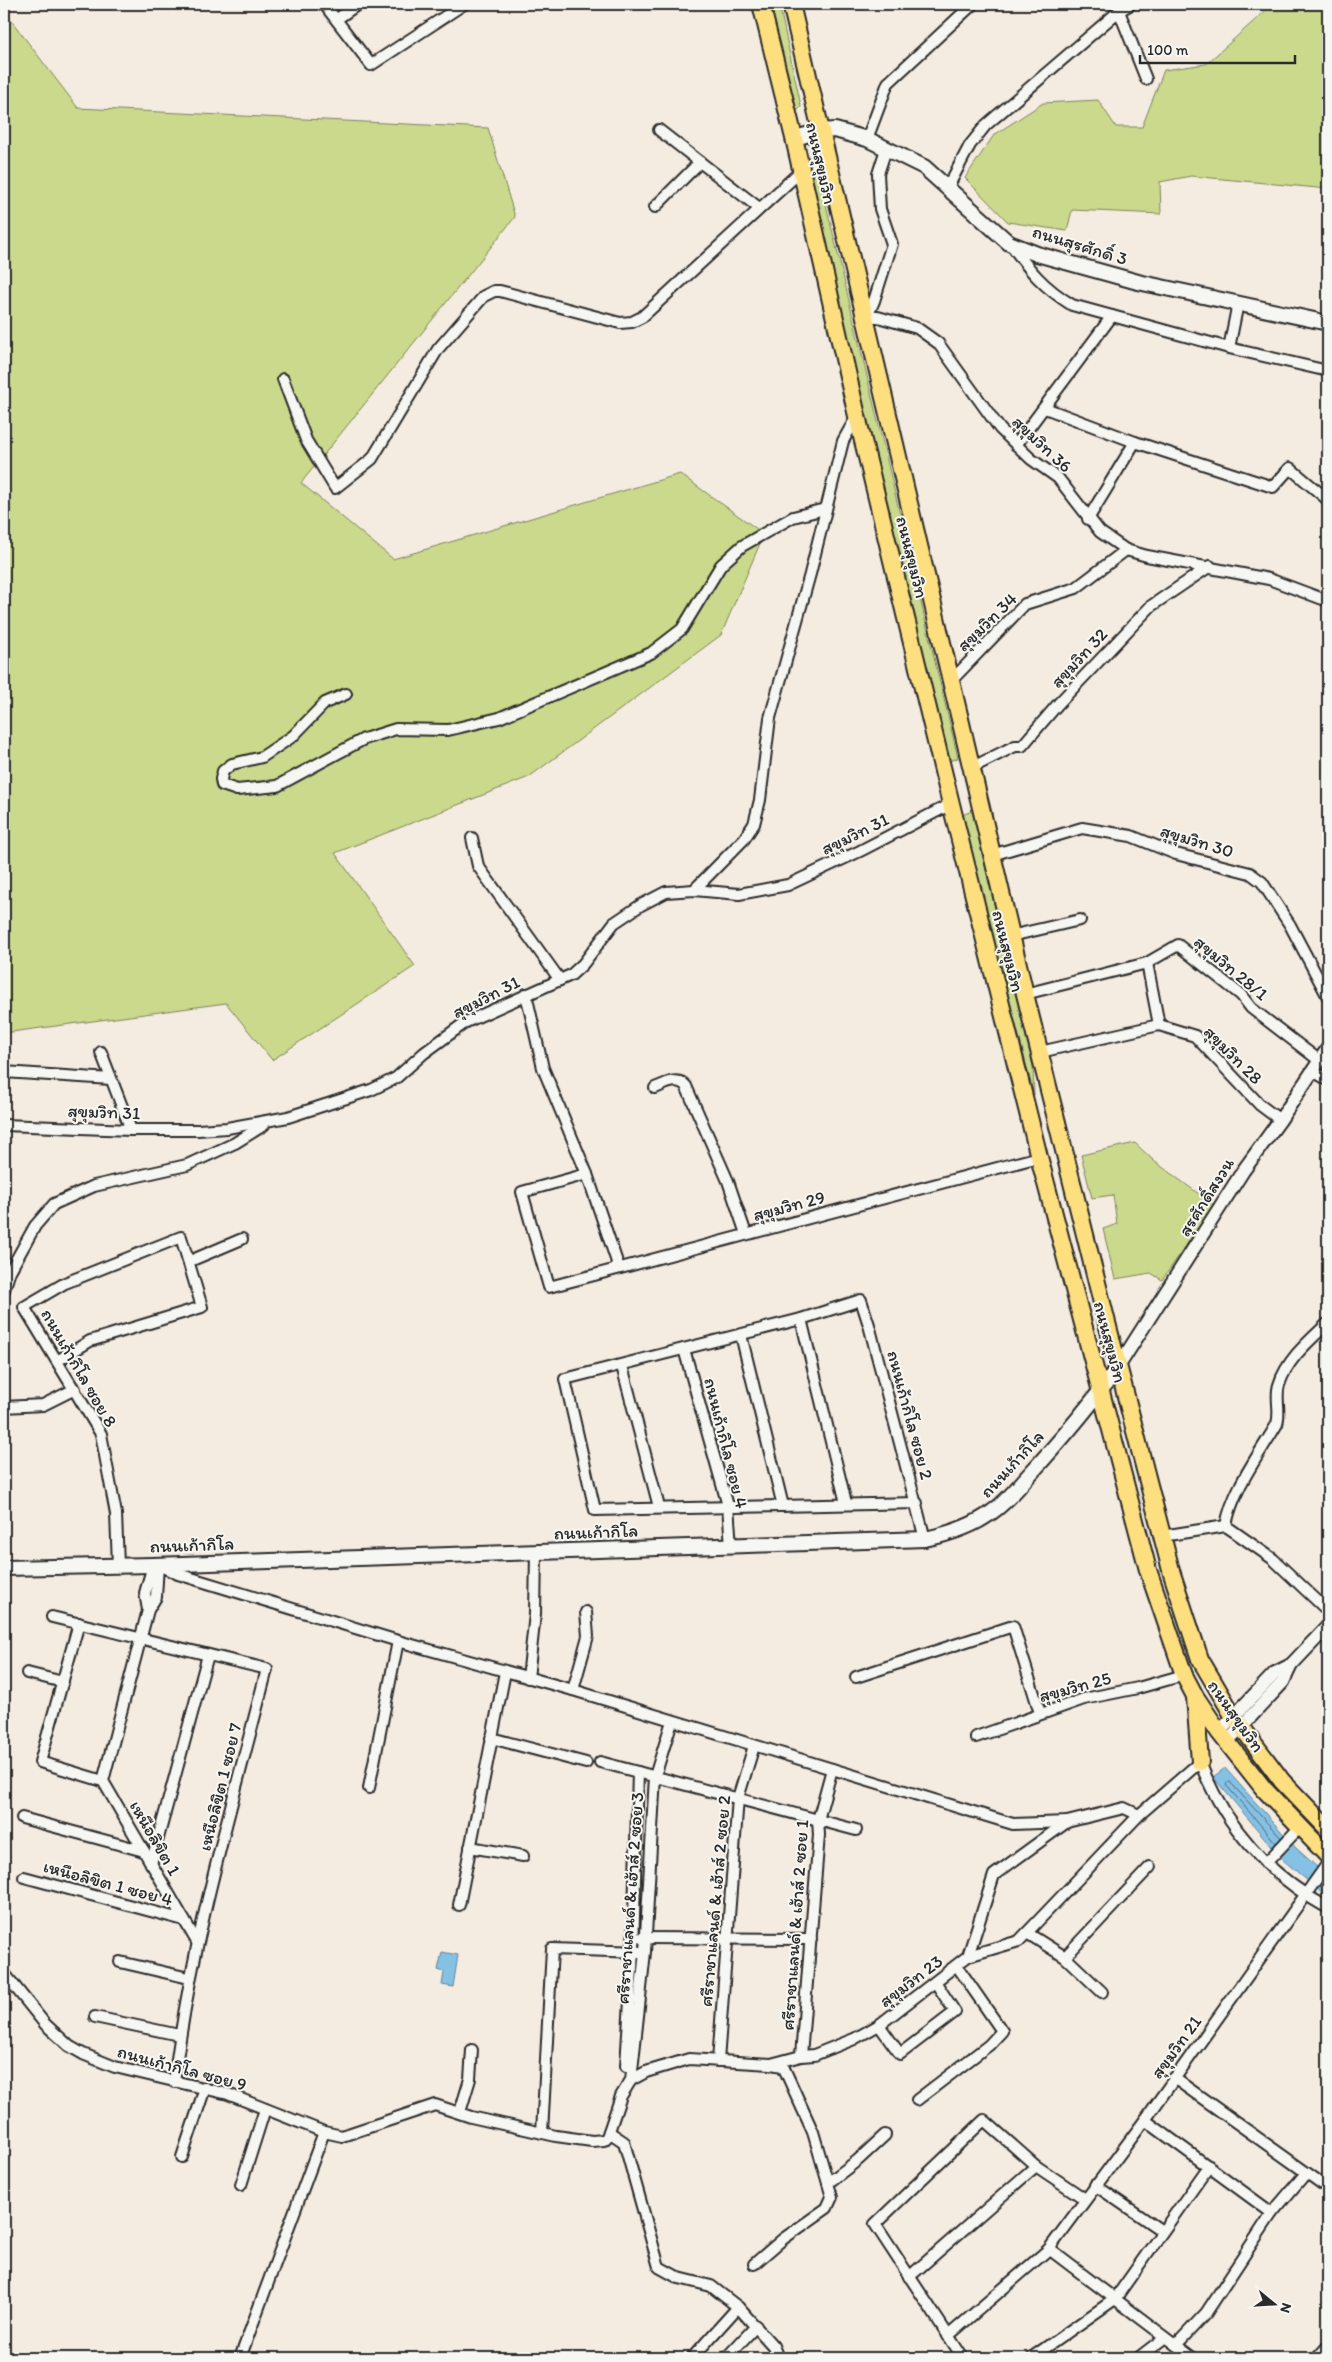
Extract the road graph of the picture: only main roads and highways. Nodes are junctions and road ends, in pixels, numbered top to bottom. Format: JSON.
{"nodes":[{"id":1,"x":761,"y":4,"type":"edge"},
{"id":2,"x":791,"y":4,"type":"edge"},
{"id":3,"x":822,"y":131,"type":"junction"},
{"id":4,"x":794,"y":138,"type":"junction"},
{"id":5,"x":1328,"y":322,"type":"edge"},
{"id":6,"x":1118,"y":1367,"type":"junction"},
{"id":7,"x":1102,"y":1389,"type":"junction"},
{"id":8,"x":4,"y":1568,"type":"edge"},
{"id":9,"x":1195,"y":1696,"type":"junction"},
{"id":10,"x":1200,"y":1762,"type":"road end"},
{"id":11,"x":1328,"y":1829,"type":"edge"},
{"id":12,"x":1326,"y":1863,"type":"edge"},
{"id":13,"x":1328,"y":2349,"type":"edge"},
{"id":14,"x":1320,"y":2358,"type":"edge"}],
"edges":[{"from":1,"to":4,"type":"highway","name":"ถนนสุขุมวิท"},
{"from":2,"to":3,"type":"highway","name":"ถนนสุขุมวิท"},
{"from":3,"to":4,"type":"main road","name":"ถนนสุรศักดิ์ 3"},
{"from":3,"to":5,"type":"main road","name":"ถนนสุรศักดิ์ 3"},
{"from":3,"to":6,"type":"highway","name":"ถนนสุขุมวิท"},
{"from":4,"to":7,"type":"highway","name":"ถนนสุขุมวิท"},
{"from":6,"to":7,"type":"main road","name":"ถนนเก้ากิโล"},
{"from":6,"to":11,"type":"highway","name":"ถนนสุขุมวิท"},
{"from":7,"to":8,"type":"main road","name":"ถนนเก้ากิโล"},
{"from":7,"to":9,"type":"highway","name":"ถนนสุขุมวิท"},
{"from":9,"to":10,"type":"highway"},
{"from":9,"to":12,"type":"highway","name":"ถนนสุขุมวิท"},
{"from":13,"to":14,"type":"main road"}]}
